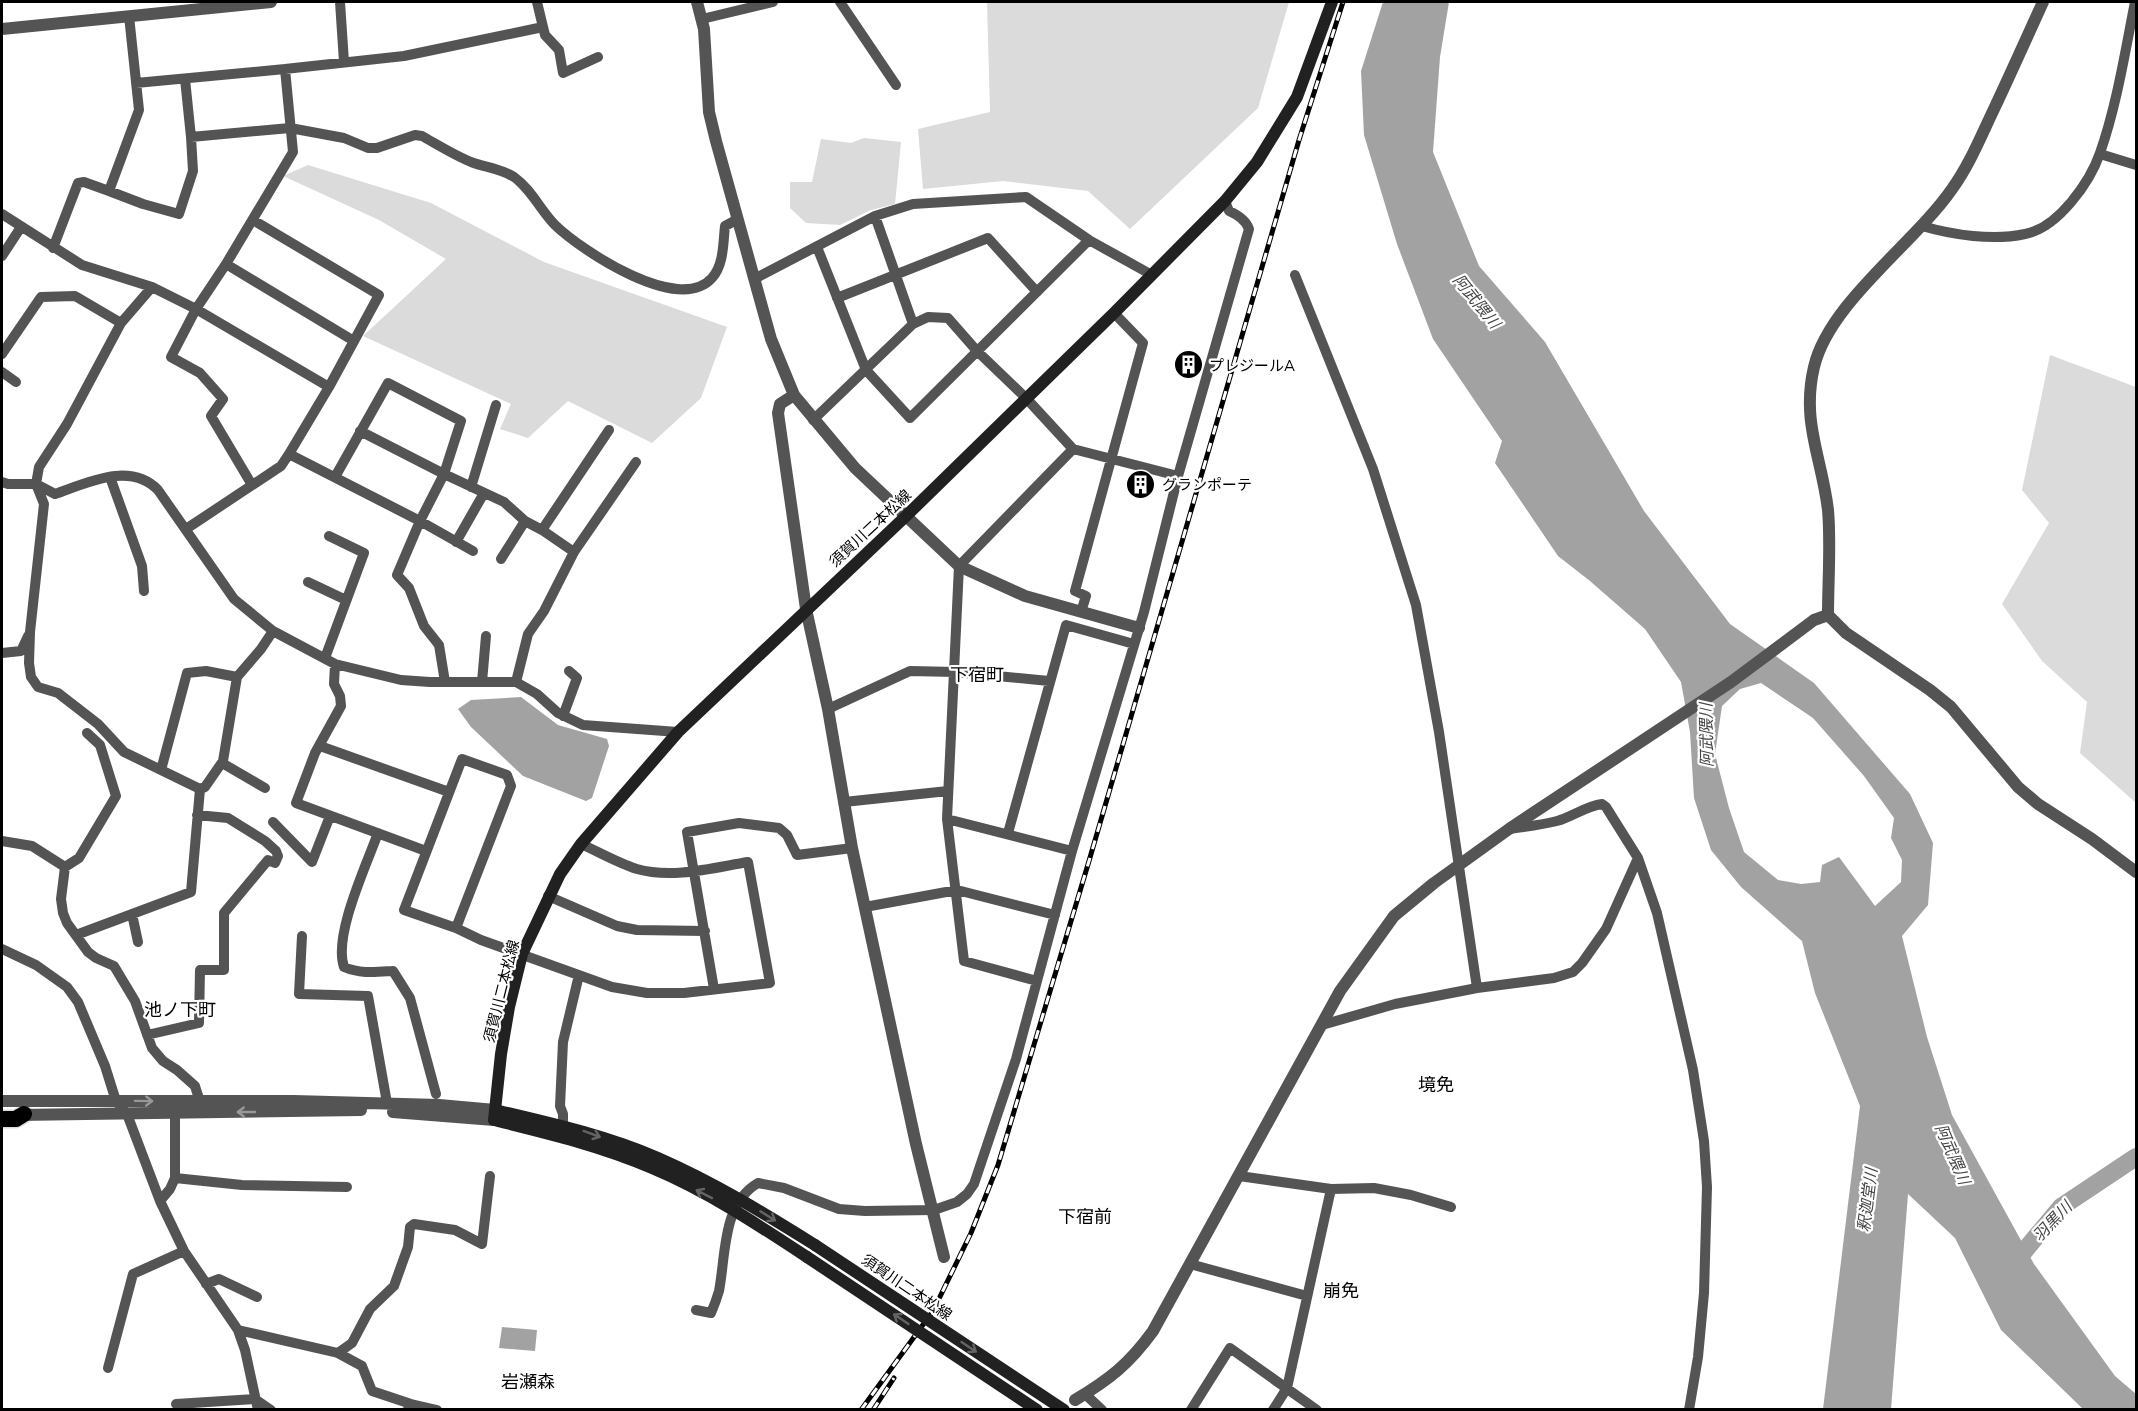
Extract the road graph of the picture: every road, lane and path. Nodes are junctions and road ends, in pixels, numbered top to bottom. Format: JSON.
{"nodes":[{"id":1,"x":271,"y":2,"type":"edge"},
{"id":2,"x":340,"y":2,"type":"edge"},
{"id":3,"x":537,"y":2,"type":"edge"},
{"id":4,"x":697,"y":2,"type":"edge"},
{"id":5,"x":773,"y":2,"type":"edge"},
{"id":6,"x":840,"y":2,"type":"edge"},
{"id":7,"x":1332,"y":2,"type":"edge"},
{"id":8,"x":2043,"y":2,"type":"edge"},
{"id":9,"x":2135,"y":2,"type":"edge"},
{"id":10,"x":129,"y":16,"type":"junction"},
{"id":11,"x":702,"y":19,"type":"junction"},
{"id":12,"x":543,"y":27,"type":"junction"},
{"id":13,"x":2,"y":29,"type":"edge"},
{"id":14,"x":598,"y":57,"type":"dead end"},
{"id":15,"x":344,"y":62,"type":"junction"},
{"id":16,"x":285,"y":69,"type":"junction"},
{"id":17,"x":185,"y":79,"type":"junction"},
{"id":18,"x":136,"y":83,"type":"junction"},
{"id":19,"x":896,"y":85,"type":"dead end"},
{"id":20,"x":290,"y":128,"type":"junction"},
{"id":21,"x":191,"y":137,"type":"junction"},
{"id":22,"x":2100,"y":154,"type":"junction"},
{"id":23,"x":2136,"y":165,"type":"edge"},
{"id":24,"x":109,"y":191,"type":"junction"},
{"id":25,"x":1225,"y":201,"type":"junction"},
{"id":26,"x":2,"y":214,"type":"edge"},
{"id":27,"x":875,"y":216,"type":"junction"},
{"id":28,"x":738,"y":219,"type":"junction"},
{"id":29,"x":253,"y":220,"type":"junction"},
{"id":30,"x":1922,"y":226,"type":"junction"},
{"id":31,"x":21,"y":228,"type":"junction"},
{"id":32,"x":1089,"y":240,"type":"junction"},
{"id":33,"x":53,"y":248,"type":"junction"},
{"id":34,"x":817,"y":248,"type":"junction"},
{"id":35,"x":2,"y":256,"type":"edge"},
{"id":36,"x":226,"y":264,"type":"junction"},
{"id":37,"x":897,"y":274,"type":"junction"},
{"id":38,"x":1152,"y":274,"type":"junction"},
{"id":39,"x":1295,"y":275,"type":"dead end"},
{"id":40,"x":754,"y":279,"type":"junction"},
{"id":41,"x":152,"y":287,"type":"junction"},
{"id":42,"x":1037,"y":292,"type":"junction"},
{"id":43,"x":837,"y":298,"type":"junction"},
{"id":44,"x":196,"y":309,"type":"junction"},
{"id":45,"x":1114,"y":313,"type":"junction"},
{"id":46,"x":122,"y":323,"type":"junction"},
{"id":47,"x":913,"y":324,"type":"junction"},
{"id":48,"x":354,"y":341,"type":"junction"},
{"id":49,"x":977,"y":351,"type":"junction"},
{"id":50,"x":2,"y":354,"type":"edge"},
{"id":51,"x":866,"y":370,"type":"junction"},
{"id":52,"x":2,"y":372,"type":"edge"},
{"id":53,"x":16,"y":382,"type":"dead end"},
{"id":54,"x":329,"y":387,"type":"junction"},
{"id":55,"x":794,"y":395,"type":"junction"},
{"id":56,"x":1026,"y":398,"type":"junction"},
{"id":57,"x":496,"y":405,"type":"dead end"},
{"id":58,"x":813,"y":420,"type":"junction"},
{"id":59,"x":609,"y":430,"type":"dead end"},
{"id":60,"x":360,"y":431,"type":"junction"},
{"id":61,"x":1073,"y":449,"type":"junction"},
{"id":62,"x":290,"y":454,"type":"junction"},
{"id":63,"x":1112,"y":459,"type":"junction"},
{"id":64,"x":636,"y":462,"type":"dead end"},
{"id":65,"x":444,"y":474,"type":"junction"},
{"id":66,"x":1178,"y":476,"type":"junction"},
{"id":67,"x":110,"y":477,"type":"junction"},
{"id":68,"x":334,"y":477,"type":"junction"},
{"id":69,"x":2,"y":482,"type":"edge"},
{"id":70,"x":36,"y":484,"type":"junction"},
{"id":71,"x":252,"y":485,"type":"junction"},
{"id":72,"x":471,"y":487,"type":"junction"},
{"id":73,"x":484,"y":493,"type":"junction"},
{"id":74,"x":904,"y":517,"type":"junction"},
{"id":75,"x":420,"y":521,"type":"junction"},
{"id":76,"x":525,"y":521,"type":"junction"},
{"id":77,"x":186,"y":529,"type":"junction"},
{"id":78,"x":542,"y":530,"type":"junction"},
{"id":79,"x":329,"y":536,"type":"dead end"},
{"id":80,"x":456,"y":542,"type":"junction"},
{"id":81,"x":473,"y":551,"type":"dead end"},
{"id":82,"x":574,"y":552,"type":"junction"},
{"id":83,"x":501,"y":559,"type":"dead end"},
{"id":84,"x":959,"y":566,"type":"junction"},
{"id":85,"x":308,"y":582,"type":"dead end"},
{"id":86,"x":144,"y":591,"type":"dead end"},
{"id":87,"x":346,"y":600,"type":"junction"},
{"id":88,"x":806,"y":609,"type":"junction"},
{"id":89,"x":1081,"y":612,"type":"junction"},
{"id":90,"x":1828,"y":615,"type":"junction"},
{"id":91,"x":1139,"y":628,"type":"junction"},
{"id":92,"x":273,"y":631,"type":"junction"},
{"id":93,"x":30,"y":632,"type":"junction"},
{"id":94,"x":486,"y":636,"type":"dead end"},
{"id":95,"x":1134,"y":644,"type":"junction"},
{"id":96,"x":2,"y":653,"type":"edge"},
{"id":97,"x":325,"y":658,"type":"junction"},
{"id":98,"x":335,"y":664,"type":"junction"},
{"id":99,"x":569,"y":670,"type":"dead end"},
{"id":100,"x":955,"y":672,"type":"junction"},
{"id":101,"x":237,"y":677,"type":"junction"},
{"id":102,"x":1048,"y":681,"type":"junction"},
{"id":103,"x":445,"y":682,"type":"junction"},
{"id":104,"x":482,"y":682,"type":"junction"},
{"id":105,"x":516,"y":682,"type":"junction"},
{"id":106,"x":828,"y":709,"type":"junction"},
{"id":107,"x":563,"y":716,"type":"junction"},
{"id":108,"x":678,"y":732,"type":"junction"},
{"id":109,"x":87,"y":733,"type":"dead end"},
{"id":110,"x":320,"y":746,"type":"junction"},
{"id":111,"x":222,"y":763,"type":"junction"},
{"id":112,"x":161,"y":770,"type":"junction"},
{"id":113,"x":265,"y":788,"type":"dead end"},
{"id":114,"x":200,"y":789,"type":"junction"},
{"id":115,"x":948,"y":791,"type":"junction"},
{"id":116,"x":449,"y":792,"type":"junction"},
{"id":117,"x":844,"y":802,"type":"junction"},
{"id":118,"x":197,"y":815,"type":"junction"},
{"id":119,"x":330,"y":816,"type":"junction"},
{"id":120,"x":947,"y":819,"type":"junction"},
{"id":121,"x":273,"y":822,"type":"dead end"},
{"id":122,"x":1509,"y":829,"type":"junction"},
{"id":123,"x":1008,"y":833,"type":"junction"},
{"id":124,"x":378,"y":834,"type":"junction"},
{"id":125,"x":2,"y":841,"type":"edge"},
{"id":126,"x":581,"y":843,"type":"junction"},
{"id":127,"x":852,"y":848,"type":"junction"},
{"id":128,"x":426,"y":851,"type":"junction"},
{"id":129,"x":1072,"y":851,"type":"junction"},
{"id":130,"x":1638,"y":858,"type":"junction"},
{"id":131,"x":1460,"y":865,"type":"junction"},
{"id":132,"x":65,"y":867,"type":"junction"},
{"id":133,"x":693,"y":871,"type":"junction"},
{"id":134,"x":2136,"y":872,"type":"edge"},
{"id":135,"x":957,"y":891,"type":"junction"},
{"id":136,"x":548,"y":896,"type":"junction"},
{"id":137,"x":865,"y":907,"type":"junction"},
{"id":138,"x":132,"y":914,"type":"junction"},
{"id":139,"x":1055,"y":915,"type":"junction"},
{"id":140,"x":456,"y":928,"type":"junction"},
{"id":141,"x":705,"y":931,"type":"junction"},
{"id":142,"x":76,"y":935,"type":"junction"},
{"id":143,"x":302,"y":936,"type":"dead end"},
{"id":144,"x":138,"y":942,"type":"dead end"},
{"id":145,"x":2,"y":949,"type":"edge"},
{"id":146,"x":522,"y":954,"type":"junction"},
{"id":147,"x":579,"y":975,"type":"junction"},
{"id":148,"x":1037,"y":981,"type":"junction"},
{"id":149,"x":1477,"y":988,"type":"junction"},
{"id":150,"x":714,"y":989,"type":"junction"},
{"id":151,"x":1322,"y":1025,"type":"junction"},
{"id":152,"x":147,"y":1035,"type":"junction"},
{"id":153,"x":436,"y":1094,"type":"dead end"},
{"id":154,"x":2,"y":1101,"type":"edge"},
{"id":155,"x":116,"y":1101,"type":"junction"},
{"id":156,"x":200,"y":1102,"type":"junction"},
{"id":157,"x":387,"y":1103,"type":"junction"},
{"id":158,"x":2,"y":1110,"type":"edge"},
{"id":159,"x":175,"y":1112,"type":"junction"},
{"id":160,"x":24,"y":1114,"type":"joint"},
{"id":161,"x":127,"y":1114,"type":"junction"},
{"id":162,"x":494,"y":1115,"type":"junction"},
{"id":163,"x":2,"y":1118,"type":"edge"},
{"id":164,"x":563,"y":1126,"type":"junction"},
{"id":165,"x":490,"y":1176,"type":"dead end"},
{"id":166,"x":1239,"y":1176,"type":"junction"},
{"id":167,"x":175,"y":1178,"type":"junction"},
{"id":168,"x":347,"y":1187,"type":"dead end"},
{"id":169,"x":1331,"y":1190,"type":"junction"},
{"id":170,"x":160,"y":1201,"type":"junction"},
{"id":171,"x":738,"y":1204,"type":"junction"},
{"id":172,"x":1451,"y":1207,"type":"dead end"},
{"id":173,"x":934,"y":1210,"type":"junction"},
{"id":174,"x":184,"y":1251,"type":"junction"},
{"id":175,"x":944,"y":1257,"type":"dead end"},
{"id":176,"x":1190,"y":1264,"type":"junction"},
{"id":177,"x":206,"y":1284,"type":"junction"},
{"id":178,"x":1307,"y":1296,"type":"junction"},
{"id":179,"x":257,"y":1297,"type":"dead end"},
{"id":180,"x":696,"y":1310,"type":"dead end"},
{"id":181,"x":238,"y":1330,"type":"junction"},
{"id":182,"x":338,"y":1353,"type":"junction"},
{"id":183,"x":108,"y":1368,"type":"dead end"},
{"id":184,"x":1287,"y":1388,"type":"junction"},
{"id":185,"x":1080,"y":1397,"type":"joint"},
{"id":186,"x":176,"y":1404,"type":"dead end"},
{"id":187,"x":256,"y":1404,"type":"edge"},
{"id":188,"x":410,"y":1407,"type":"edge"},
{"id":189,"x":271,"y":1410,"type":"edge"},
{"id":190,"x":437,"y":1410,"type":"edge"},
{"id":191,"x":1037,"y":1410,"type":"edge"},
{"id":192,"x":1064,"y":1410,"type":"edge"},
{"id":193,"x":1102,"y":1410,"type":"edge"},
{"id":194,"x":1191,"y":1410,"type":"edge"},
{"id":195,"x":1273,"y":1410,"type":"edge"},
{"id":196,"x":1317,"y":1410,"type":"edge"},
{"id":197,"x":1689,"y":1410,"type":"edge"}],
"edges":[{"from":1,"to":10,"type":"street"},
{"from":2,"to":15,"type":"street"},
{"from":3,"to":12,"type":"street"},
{"from":4,"to":11,"type":"street"},
{"from":5,"to":11,"type":"street"},
{"from":6,"to":19,"type":"street"},
{"from":7,"to":25,"type":"main road","name":"須賀川二本松線"},
{"from":8,"to":30,"type":"street"},
{"from":9,"to":22,"type":"street"},
{"from":10,"to":13,"type":"street"},
{"from":10,"to":18,"type":"street"},
{"from":11,"to":28,"type":"street"},
{"from":12,"to":14,"type":"street"},
{"from":12,"to":15,"type":"street"},
{"from":15,"to":16,"type":"street"},
{"from":16,"to":17,"type":"street"},
{"from":16,"to":20,"type":"street"},
{"from":17,"to":18,"type":"street"},
{"from":17,"to":21,"type":"street"},
{"from":18,"to":24,"type":"street"},
{"from":20,"to":21,"type":"street"},
{"from":20,"to":28,"type":"street"},
{"from":20,"to":29,"type":"street"},
{"from":21,"to":24,"type":"street"},
{"from":22,"to":23,"type":"street"},
{"from":22,"to":30,"type":"street"},
{"from":24,"to":33,"type":"street"},
{"from":25,"to":38,"type":"main road","name":"須賀川二本松線"},
{"from":25,"to":66,"type":"street"},
{"from":26,"to":31,"type":"street"},
{"from":27,"to":32,"type":"street"},
{"from":27,"to":34,"type":"street"},
{"from":27,"to":37,"type":"street"},
{"from":28,"to":40,"type":"street"},
{"from":29,"to":36,"type":"street"},
{"from":29,"to":48,"type":"street"},
{"from":30,"to":90,"type":"street"},
{"from":31,"to":33,"type":"street"},
{"from":31,"to":35,"type":"street"},
{"from":32,"to":38,"type":"street"},
{"from":32,"to":42,"type":"street"},
{"from":33,"to":41,"type":"street"},
{"from":34,"to":40,"type":"street"},
{"from":34,"to":43,"type":"street"},
{"from":36,"to":44,"type":"street"},
{"from":36,"to":48,"type":"street"},
{"from":37,"to":42,"type":"street"},
{"from":37,"to":43,"type":"street"},
{"from":37,"to":47,"type":"street"},
{"from":38,"to":45,"type":"main road","name":"須賀川二本松線"},
{"from":39,"to":131,"type":"street"},
{"from":40,"to":55,"type":"street"},
{"from":41,"to":44,"type":"street"},
{"from":41,"to":46,"type":"street"},
{"from":42,"to":49,"type":"street"},
{"from":43,"to":51,"type":"street"},
{"from":44,"to":54,"type":"street"},
{"from":44,"to":71,"type":"street"},
{"from":45,"to":56,"type":"main road","name":"須賀川二本松線"},
{"from":45,"to":63,"type":"street"},
{"from":46,"to":50,"type":"street"},
{"from":46,"to":70,"type":"street"},
{"from":47,"to":49,"type":"street"},
{"from":47,"to":51,"type":"street"},
{"from":48,"to":54,"type":"street"},
{"from":49,"to":51,"type":"street"},
{"from":49,"to":56,"type":"street"},
{"from":51,"to":58,"type":"street"},
{"from":52,"to":53,"type":"street"},
{"from":54,"to":62,"type":"street"},
{"from":55,"to":58,"type":"street"},
{"from":55,"to":88,"type":"street"},
{"from":56,"to":61,"type":"street"},
{"from":56,"to":74,"type":"main road","name":"須賀川二本松線"},
{"from":57,"to":72,"type":"street"},
{"from":58,"to":74,"type":"street"},
{"from":59,"to":78,"type":"street"},
{"from":60,"to":65,"type":"street"},
{"from":60,"to":65,"type":"street"},
{"from":60,"to":68,"type":"street"},
{"from":61,"to":63,"type":"street"},
{"from":61,"to":84,"type":"street"},
{"from":62,"to":68,"type":"street"},
{"from":62,"to":71,"type":"street"},
{"from":63,"to":66,"type":"street"},
{"from":63,"to":89,"type":"street"},
{"from":64,"to":82,"type":"street"},
{"from":65,"to":72,"type":"street"},
{"from":65,"to":75,"type":"street"},
{"from":66,"to":91,"type":"street"},
{"from":67,"to":70,"type":"street"},
{"from":67,"to":77,"type":"street"},
{"from":67,"to":86,"type":"street"},
{"from":68,"to":75,"type":"street"},
{"from":69,"to":70,"type":"street"},
{"from":70,"to":93,"type":"street"},
{"from":71,"to":77,"type":"street"},
{"from":72,"to":73,"type":"street"},
{"from":73,"to":76,"type":"street"},
{"from":73,"to":80,"type":"street"},
{"from":74,"to":84,"type":"street"},
{"from":74,"to":88,"type":"main road","name":"須賀川二本松線"},
{"from":75,"to":80,"type":"street"},
{"from":75,"to":103,"type":"street"},
{"from":76,"to":78,"type":"street"},
{"from":76,"to":83,"type":"street"},
{"from":77,"to":92,"type":"street"},
{"from":78,"to":82,"type":"street"},
{"from":79,"to":87,"type":"street"},
{"from":80,"to":81,"type":"street"},
{"from":82,"to":105,"type":"street"},
{"from":84,"to":89,"type":"street"},
{"from":84,"to":100,"type":"street"},
{"from":85,"to":87,"type":"street"},
{"from":87,"to":97,"type":"street"},
{"from":88,"to":106,"type":"street"},
{"from":88,"to":108,"type":"main road","name":"須賀川二本松線"},
{"from":89,"to":91,"type":"street"},
{"from":90,"to":122,"type":"street"},
{"from":90,"to":134,"type":"street"},
{"from":91,"to":95,"type":"street"},
{"from":92,"to":97,"type":"street"},
{"from":92,"to":101,"type":"street"},
{"from":93,"to":96,"type":"street"},
{"from":93,"to":112,"type":"street"},
{"from":94,"to":104,"type":"street"},
{"from":95,"to":102,"type":"street"},
{"from":95,"to":129,"type":"street"},
{"from":97,"to":98,"type":"street"},
{"from":98,"to":103,"type":"street"},
{"from":98,"to":110,"type":"street"},
{"from":99,"to":107,"type":"street"},
{"from":100,"to":102,"type":"street"},
{"from":100,"to":106,"type":"street"},
{"from":100,"to":115,"type":"street"},
{"from":101,"to":111,"type":"street"},
{"from":101,"to":112,"type":"street"},
{"from":102,"to":123,"type":"street"},
{"from":103,"to":104,"type":"street"},
{"from":104,"to":105,"type":"street"},
{"from":105,"to":107,"type":"street"},
{"from":106,"to":117,"type":"street"},
{"from":107,"to":108,"type":"street"},
{"from":108,"to":126,"type":"main road","name":"須賀川二本松線"},
{"from":109,"to":132,"type":"street"},
{"from":110,"to":116,"type":"street"},
{"from":110,"to":119,"type":"street"},
{"from":111,"to":113,"type":"street"},
{"from":111,"to":114,"type":"street"},
{"from":112,"to":114,"type":"street"},
{"from":114,"to":118,"type":"street"},
{"from":115,"to":117,"type":"street"},
{"from":115,"to":120,"type":"street"},
{"from":116,"to":128,"type":"street"},
{"from":116,"to":140,"type":"street"},
{"from":117,"to":127,"type":"street"},
{"from":118,"to":138,"type":"street"},
{"from":118,"to":152,"type":"street"},
{"from":119,"to":121,"type":"street"},
{"from":119,"to":124,"type":"street"},
{"from":120,"to":123,"type":"street"},
{"from":120,"to":135,"type":"street"},
{"from":122,"to":130,"type":"street"},
{"from":122,"to":131,"type":"street"},
{"from":123,"to":129,"type":"street"},
{"from":124,"to":128,"type":"street"},
{"from":124,"to":153,"type":"street"},
{"from":125,"to":132,"type":"street"},
{"from":126,"to":133,"type":"street"},
{"from":126,"to":136,"type":"main road","name":"須賀川二本松線"},
{"from":127,"to":133,"type":"street"},
{"from":127,"to":137,"type":"street"},
{"from":128,"to":140,"type":"street"},
{"from":129,"to":139,"type":"street"},
{"from":130,"to":149,"type":"street"},
{"from":130,"to":197,"type":"street"},
{"from":131,"to":149,"type":"street"},
{"from":131,"to":151,"type":"street"},
{"from":132,"to":142,"type":"street"},
{"from":133,"to":141,"type":"street"},
{"from":133,"to":150,"type":"street"},
{"from":135,"to":137,"type":"street"},
{"from":135,"to":139,"type":"street"},
{"from":135,"to":148,"type":"street"},
{"from":136,"to":141,"type":"street"},
{"from":136,"to":146,"type":"main road","name":"須賀川二本松線"},
{"from":137,"to":173,"type":"street"},
{"from":138,"to":142,"type":"street"},
{"from":138,"to":144,"type":"street"},
{"from":139,"to":148,"type":"street"},
{"from":140,"to":146,"type":"street"},
{"from":141,"to":150,"type":"street"},
{"from":142,"to":152,"type":"street"},
{"from":143,"to":157,"type":"street"},
{"from":145,"to":155,"type":"street"},
{"from":146,"to":147,"type":"street"},
{"from":146,"to":162,"type":"main road","name":"須賀川二本松線"},
{"from":147,"to":150,"type":"street"},
{"from":147,"to":164,"type":"street"},
{"from":148,"to":173,"type":"street"},
{"from":149,"to":151,"type":"street"},
{"from":151,"to":166,"type":"street"},
{"from":152,"to":156,"type":"street"},
{"from":154,"to":155,"type":"street"},
{"from":155,"to":156,"type":"street","one_way":true},
{"from":155,"to":161,"type":"street"},
{"from":156,"to":157,"type":"street"},
{"from":157,"to":162,"type":"street"},
{"from":158,"to":161,"type":"street"},
{"from":159,"to":161,"type":"street"},
{"from":162,"to":159,"type":"street","one_way":true},
{"from":159,"to":167,"type":"street"},
{"from":160,"to":161,"type":"street"},
{"from":160,"to":163,"type":"highway"},
{"from":161,"to":170,"type":"street"},
{"from":162,"to":164,"type":"main road","name":"須賀川二本松線"},
{"from":171,"to":162,"type":"main road","name":"須賀川二本松線","one_way":true},
{"from":164,"to":171,"type":"main road","name":"須賀川二本松線","one_way":true},
{"from":165,"to":182,"type":"street"},
{"from":166,"to":169,"type":"street"},
{"from":166,"to":176,"type":"street"},
{"from":167,"to":168,"type":"street"},
{"from":167,"to":170,"type":"street"},
{"from":169,"to":172,"type":"street"},
{"from":169,"to":178,"type":"street"},
{"from":170,"to":174,"type":"street"},
{"from":171,"to":173,"type":"street"},
{"from":171,"to":180,"type":"street"},
{"from":191,"to":171,"type":"main road","name":"須賀川二本松線","one_way":true,"bridge":true},
{"from":171,"to":192,"type":"main road","name":"須賀川二本松線","one_way":true,"bridge":true},
{"from":173,"to":175,"type":"street"},
{"from":174,"to":177,"type":"street"},
{"from":174,"to":183,"type":"street"},
{"from":176,"to":178,"type":"street"},
{"from":176,"to":185,"type":"street"},
{"from":177,"to":179,"type":"street"},
{"from":177,"to":181,"type":"street"},
{"from":178,"to":184,"type":"street"},
{"from":181,"to":182,"type":"street"},
{"from":181,"to":187,"type":"street"},
{"from":182,"to":188,"type":"street"},
{"from":184,"to":194,"type":"street"},
{"from":184,"to":195,"type":"street"},
{"from":184,"to":196,"type":"street"},
{"from":185,"to":193,"type":"street"},
{"from":186,"to":187,"type":"street"},
{"from":187,"to":189,"type":"street"},
{"from":188,"to":190,"type":"street"}]}
